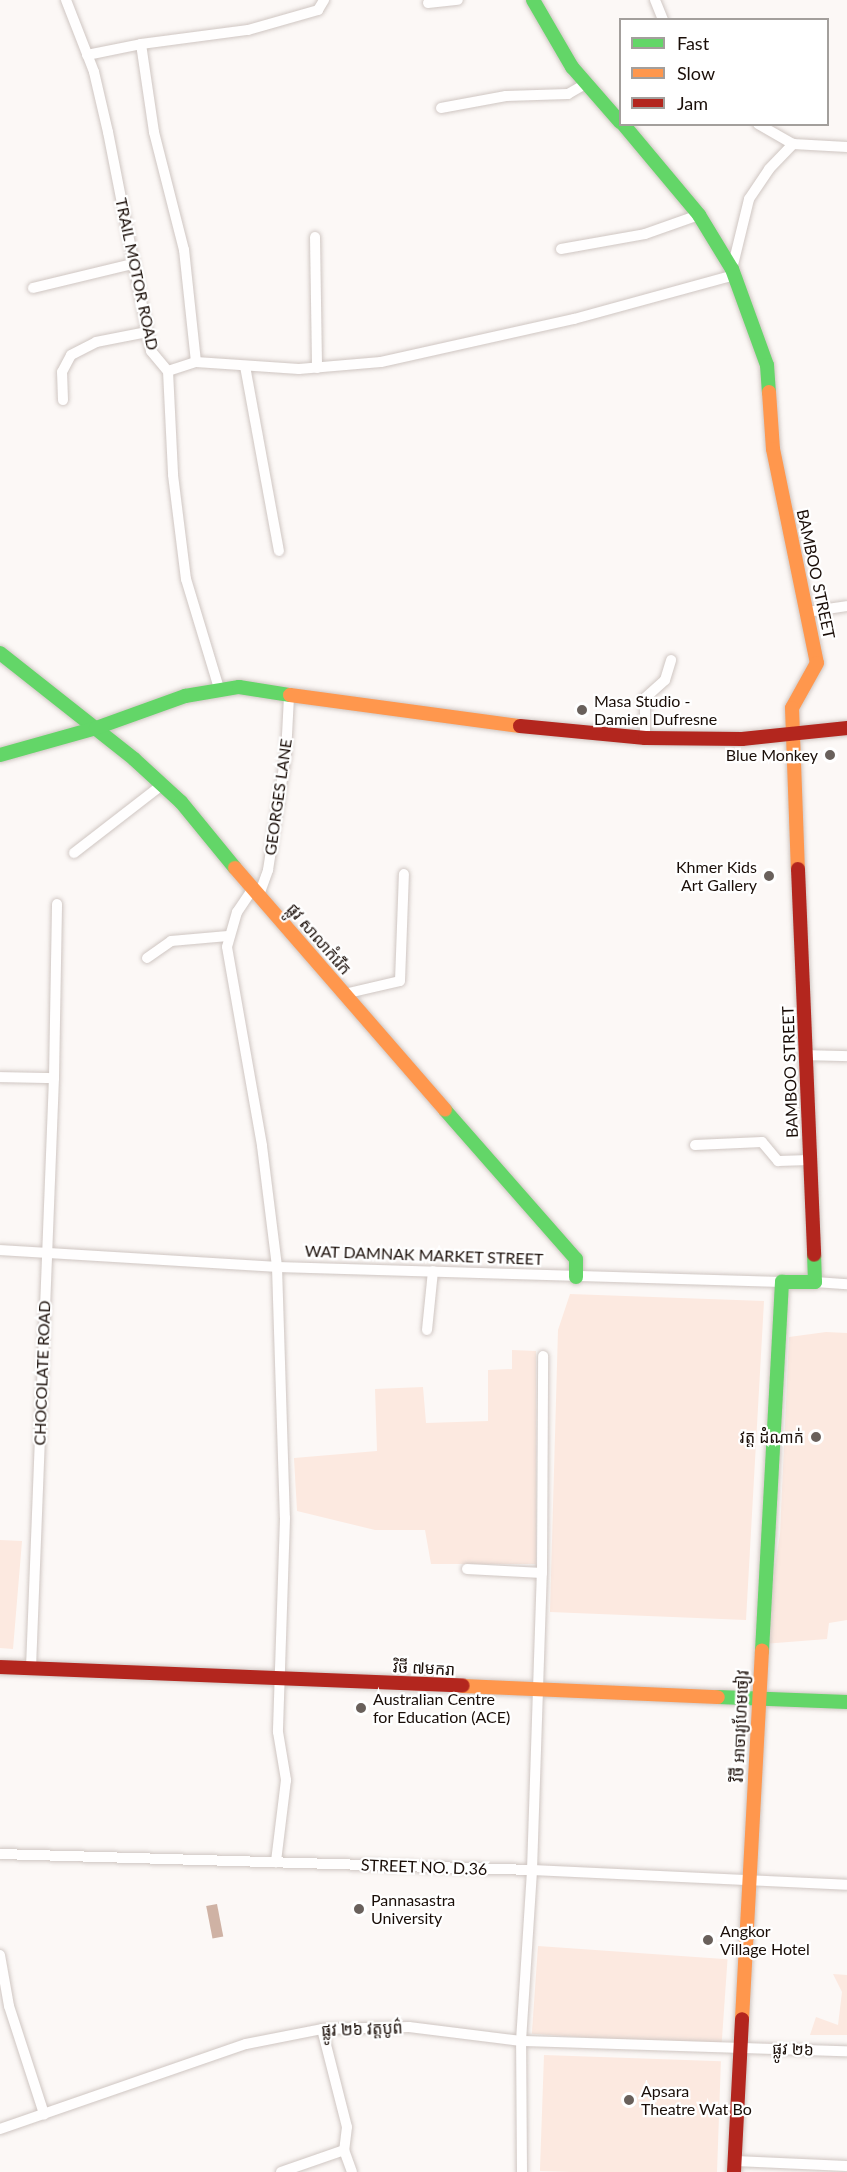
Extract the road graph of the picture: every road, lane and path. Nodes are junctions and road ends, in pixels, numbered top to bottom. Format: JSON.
{"nodes":[{"id":1,"x":66,"y":0,"type":"edge"},
{"id":2,"x":324,"y":0,"type":"edge"},
{"id":3,"x":458,"y":0,"type":"edge"},
{"id":4,"x":533,"y":0,"type":"edge"},
{"id":5,"x":655,"y":0,"type":"edge"},
{"id":6,"x":428,"y":3,"type":"dead end"},
{"id":7,"x":662,"y":18,"type":"edge"},
{"id":8,"x":141,"y":44,"type":"junction"},
{"id":9,"x":87,"y":54,"type":"junction"},
{"id":10,"x":585,"y":84,"type":"junction"},
{"id":11,"x":441,"y":108,"type":"dead end"},
{"id":12,"x":619,"y":120,"type":"edge"},
{"id":13,"x":625,"y":126,"type":"edge"},
{"id":14,"x":762,"y":126,"type":"edge"},
{"id":15,"x":793,"y":144,"type":"junction"},
{"id":16,"x":847,"y":147,"type":"edge"},
{"id":17,"x":699,"y":215,"type":"junction"},
{"id":18,"x":315,"y":237,"type":"dead end"},
{"id":19,"x":561,"y":249,"type":"dead end"},
{"id":20,"x":132,"y":264,"type":"junction"},
{"id":21,"x":734,"y":272,"type":"junction"},
{"id":22,"x":33,"y":288,"type":"dead end"},
{"id":23,"x":147,"y":332,"type":"junction"},
{"id":24,"x":196,"y":362,"type":"junction"},
{"id":25,"x":245,"y":366,"type":"junction"},
{"id":26,"x":317,"y":368,"type":"junction"},
{"id":27,"x":168,"y":371,"type":"junction"},
{"id":28,"x":63,"y":400,"type":"dead end"},
{"id":29,"x":279,"y":551,"type":"dead end"},
{"id":30,"x":847,"y":606,"type":"edge"},
{"id":31,"x":807,"y":612,"type":"junction"},
{"id":32,"x":0,"y":653,"type":"edge"},
{"id":33,"x":671,"y":660,"type":"dead end"},
{"id":34,"x":219,"y":688,"type":"junction"},
{"id":35,"x":289,"y":697,"type":"junction"},
{"id":36,"x":96,"y":728,"type":"junction"},
{"id":37,"x":847,"y":728,"type":"edge"},
{"id":38,"x":793,"y":736,"type":"junction"},
{"id":39,"x":645,"y":738,"type":"junction"},
{"id":40,"x":0,"y":755,"type":"edge"},
{"id":41,"x":163,"y":784,"type":"junction"},
{"id":42,"x":74,"y":853,"type":"dead end"},
{"id":43,"x":404,"y":874,"type":"dead end"},
{"id":44,"x":256,"y":892,"type":"junction"},
{"id":45,"x":57,"y":904,"type":"dead end"},
{"id":46,"x":228,"y":936,"type":"junction"},
{"id":47,"x":147,"y":958,"type":"dead end"},
{"id":48,"x":344,"y":994,"type":"junction"},
{"id":49,"x":805,"y":1055,"type":"junction"},
{"id":50,"x":847,"y":1056,"type":"edge"},
{"id":51,"x":0,"y":1077,"type":"edge"},
{"id":52,"x":54,"y":1078,"type":"junction"},
{"id":53,"x":694,"y":1145,"type":"dead end"},
{"id":54,"x":810,"y":1160,"type":"junction"},
{"id":55,"x":0,"y":1250,"type":"edge"},
{"id":56,"x":47,"y":1252,"type":"junction"},
{"id":57,"x":277,"y":1267,"type":"junction"},
{"id":58,"x":432,"y":1271,"type":"junction"},
{"id":59,"x":576,"y":1277,"type":"junction"},
{"id":60,"x":782,"y":1282,"type":"junction"},
{"id":61,"x":815,"y":1282,"type":"junction"},
{"id":62,"x":847,"y":1284,"type":"edge"},
{"id":63,"x":427,"y":1330,"type":"dead end"},
{"id":64,"x":543,"y":1356,"type":"dead end"},
{"id":65,"x":467,"y":1569,"type":"dead end"},
{"id":66,"x":542,"y":1573,"type":"junction"},
{"id":67,"x":0,"y":1667,"type":"edge"},
{"id":68,"x":31,"y":1668,"type":"junction"},
{"id":69,"x":279,"y":1678,"type":"junction"},
{"id":70,"x":538,"y":1690,"type":"junction"},
{"id":71,"x":757,"y":1698,"type":"junction"},
{"id":72,"x":847,"y":1702,"type":"edge"},
{"id":73,"x":0,"y":1854,"type":"edge"},
{"id":74,"x":276,"y":1862,"type":"junction"},
{"id":75,"x":532,"y":1870,"type":"junction"},
{"id":76,"x":748,"y":1882,"type":"junction"},
{"id":77,"x":847,"y":1885,"type":"edge"},
{"id":78,"x":0,"y":1955,"type":"edge"},
{"id":79,"x":322,"y":2029,"type":"junction"},
{"id":80,"x":521,"y":2041,"type":"junction"},
{"id":81,"x":738,"y":2046,"type":"junction"},
{"id":82,"x":847,"y":2051,"type":"edge"},
{"id":83,"x":44,"y":2114,"type":"junction"},
{"id":84,"x":0,"y":2129,"type":"edge"},
{"id":85,"x":344,"y":2150,"type":"junction"},
{"id":86,"x":734,"y":2166,"type":"edge"},
{"id":87,"x":847,"y":2166,"type":"edge"},
{"id":88,"x":281,"y":2172,"type":"edge"},
{"id":89,"x":352,"y":2172,"type":"edge"},
{"id":90,"x":522,"y":2172,"type":"edge"}],
"edges":[{"from":1,"to":9,"type":"street","name":"TRAIL MOTOR ROAD"},
{"from":2,"to":8,"type":"street"},
{"from":3,"to":6,"type":"street"},
{"from":4,"to":10,"type":"street","name":"BAMBOO STREET"},
{"from":5,"to":7,"type":"street"},
{"from":8,"to":9,"type":"street"},
{"from":8,"to":24,"type":"street"},
{"from":9,"to":20,"type":"street","name":"TRAIL MOTOR ROAD"},
{"from":10,"to":11,"type":"street"},
{"from":10,"to":12,"type":"street","name":"BAMBOO STREET"},
{"from":13,"to":17,"type":"street","name":"BAMBOO STREET"},
{"from":14,"to":15,"type":"street"},
{"from":15,"to":16,"type":"street"},
{"from":15,"to":21,"type":"street"},
{"from":17,"to":19,"type":"street"},
{"from":17,"to":21,"type":"street","name":"BAMBOO STREET"},
{"from":18,"to":26,"type":"street"},
{"from":20,"to":22,"type":"street"},
{"from":20,"to":23,"type":"street","name":"TRAIL MOTOR ROAD"},
{"from":21,"to":26,"type":"street"},
{"from":21,"to":31,"type":"street","name":"BAMBOO STREET"},
{"from":23,"to":27,"type":"street","name":"TRAIL MOTOR ROAD"},
{"from":23,"to":28,"type":"street"},
{"from":24,"to":25,"type":"street"},
{"from":24,"to":27,"type":"street"},
{"from":25,"to":26,"type":"street"},
{"from":25,"to":29,"type":"street"},
{"from":27,"to":34,"type":"street","name":"TRAIL MOTOR ROAD"},
{"from":30,"to":31,"type":"street"},
{"from":31,"to":38,"type":"street","name":"BAMBOO STREET"},
{"from":32,"to":36,"type":"street","name":"ផ្លូវ សាលាកំរើក"},
{"from":33,"to":39,"type":"street"},
{"from":34,"to":35,"type":"street"},
{"from":34,"to":36,"type":"street"},
{"from":35,"to":39,"type":"street"},
{"from":35,"to":44,"type":"street","name":"GEORGES LANE"},
{"from":36,"to":40,"type":"street"},
{"from":36,"to":41,"type":"street","name":"ផ្លូវ សាលាកំរើក"},
{"from":37,"to":38,"type":"street"},
{"from":38,"to":39,"type":"street"},
{"from":38,"to":49,"type":"street","name":"BAMBOO STREET"},
{"from":41,"to":42,"type":"street"},
{"from":41,"to":44,"type":"street","name":"ផ្លូវ សាលាកំរើក"},
{"from":43,"to":48,"type":"street"},
{"from":44,"to":46,"type":"street","name":"GEORGES LANE"},
{"from":44,"to":48,"type":"street","name":"ផ្លូវ សាលាកំរើក"},
{"from":45,"to":52,"type":"street","name":"CHOCOLATE ROAD"},
{"from":46,"to":47,"type":"street"},
{"from":46,"to":57,"type":"street"},
{"from":48,"to":59,"type":"street","name":"ផ្លូវ សាលាកំរើក"},
{"from":49,"to":50,"type":"street"},
{"from":49,"to":54,"type":"street","name":"BAMBOO STREET"},
{"from":51,"to":52,"type":"street"},
{"from":52,"to":56,"type":"street","name":"CHOCOLATE ROAD"},
{"from":53,"to":54,"type":"street"},
{"from":54,"to":61,"type":"street","name":"BAMBOO STREET"},
{"from":55,"to":56,"type":"street","name":"WAT DAMNAK MARKET STREET"},
{"from":56,"to":57,"type":"street","name":"WAT DAMNAK MARKET STREET"},
{"from":56,"to":68,"type":"street","name":"CHOCOLATE ROAD"},
{"from":57,"to":58,"type":"street","name":"WAT DAMNAK MARKET STREET"},
{"from":57,"to":69,"type":"street"},
{"from":58,"to":59,"type":"street","name":"WAT DAMNAK MARKET STREET"},
{"from":58,"to":63,"type":"street"},
{"from":59,"to":60,"type":"street","name":"WAT DAMNAK MARKET STREET"},
{"from":60,"to":61,"type":"street","name":"WAT DAMNAK MARKET STREET"},
{"from":60,"to":71,"type":"street","name":"វិថី អាចារ្យហែមចៀវ"},
{"from":61,"to":62,"type":"street","name":"WAT DAMNAK MARKET STREET"},
{"from":64,"to":66,"type":"street"},
{"from":65,"to":66,"type":"street"},
{"from":66,"to":70,"type":"street"},
{"from":67,"to":68,"type":"street","name":"វិថី ៧មករា"},
{"from":68,"to":69,"type":"street","name":"វិថី ៧មករា"},
{"from":69,"to":70,"type":"street","name":"វិថី ៧មករា"},
{"from":69,"to":74,"type":"street"},
{"from":70,"to":71,"type":"street","name":"វិថី ៧មករា"},
{"from":70,"to":75,"type":"street"},
{"from":71,"to":72,"type":"street","name":"វិថី ៧មករា"},
{"from":71,"to":76,"type":"street","name":"វិថី អាចារ្យហែមចៀវ"},
{"from":73,"to":74,"type":"street","name":"STREET NO. D.36"},
{"from":74,"to":75,"type":"street","name":"STREET NO. D.36"},
{"from":75,"to":76,"type":"street","name":"STREET NO. D.36"},
{"from":75,"to":80,"type":"street"},
{"from":76,"to":77,"type":"street","name":"STREET NO. D.36"},
{"from":76,"to":81,"type":"street","name":"វិថី អាចារ្យហែមចៀវ"},
{"from":78,"to":83,"type":"street"},
{"from":79,"to":80,"type":"street","name":"ផ្លូវ ២៦ វត្តបូព៌"},
{"from":79,"to":83,"type":"street","name":"ផ្លូវ ២៦ វត្តបូព៌"},
{"from":79,"to":85,"type":"street"},
{"from":80,"to":81,"type":"street","name":"ផ្លូវ ២៦ វត្តបូព៌"},
{"from":80,"to":90,"type":"street"},
{"from":81,"to":82,"type":"street","name":"ផ្លូវ ២៦"},
{"from":81,"to":86,"type":"street","name":"វិថី អាចារ្យហែមចៀវ"},
{"from":83,"to":84,"type":"street","name":"ផ្លូវ ២៦ វត្តបូព៌"},
{"from":85,"to":88,"type":"street"},
{"from":85,"to":89,"type":"street"},
{"from":86,"to":87,"type":"street"}]}
